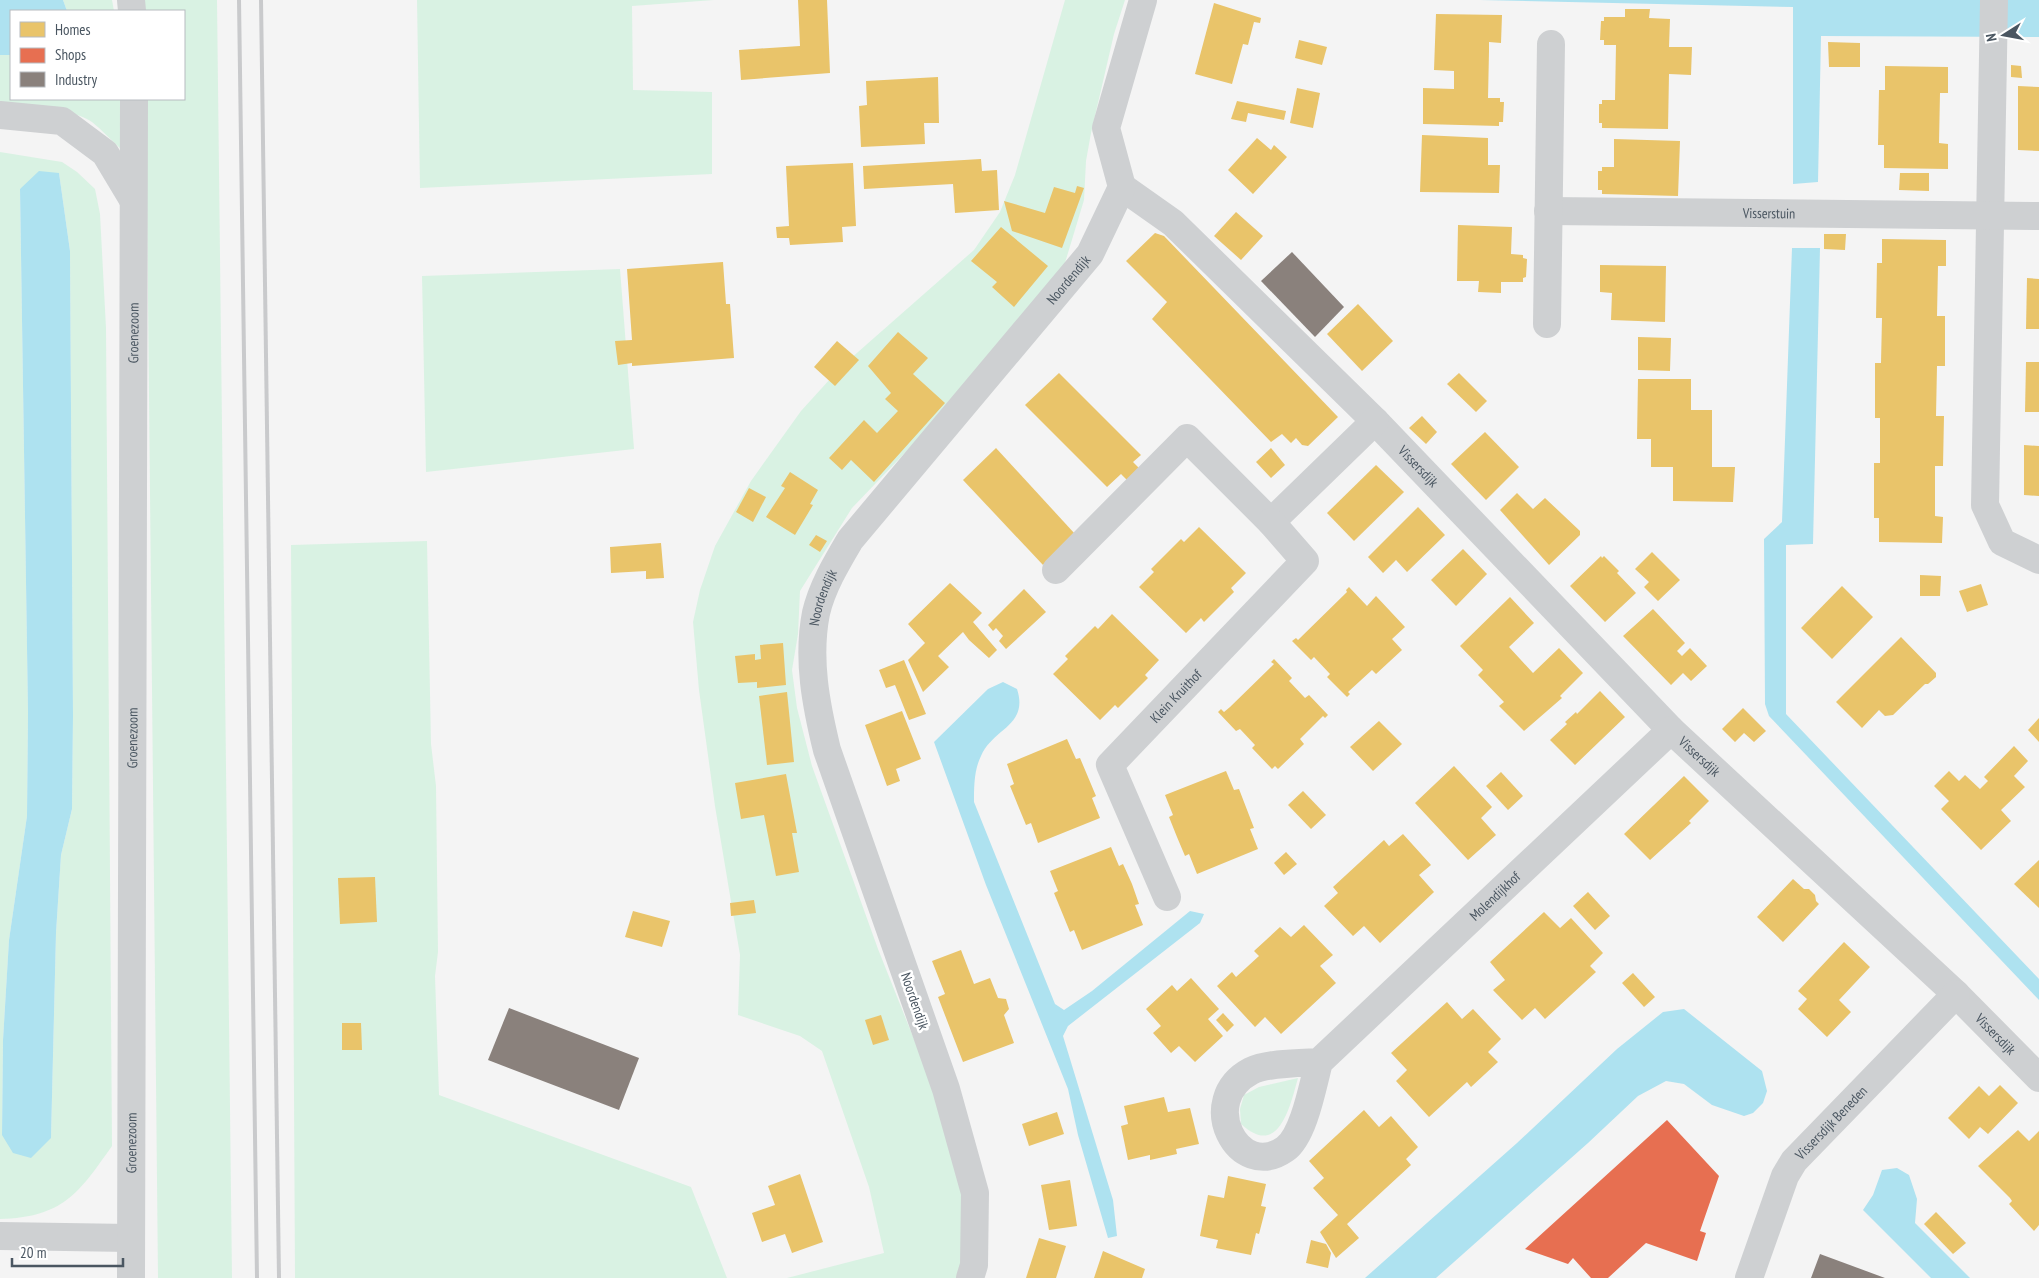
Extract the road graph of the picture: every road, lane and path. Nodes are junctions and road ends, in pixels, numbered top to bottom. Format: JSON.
{"nodes":[{"id":1,"x":1143,"y":0,"type":"edge"},
{"id":2,"x":1994,"y":0,"type":"edge"},
{"id":3,"x":1551,"y":44,"type":"dead end"},
{"id":4,"x":134,"y":100,"type":"edge"},
{"id":5,"x":0,"y":115,"type":"edge"},
{"id":6,"x":1122,"y":187,"type":"junction"},
{"id":7,"x":132,"y":198,"type":"junction"},
{"id":8,"x":1548,"y":211,"type":"junction"},
{"id":9,"x":1991,"y":216,"type":"junction"},
{"id":10,"x":2039,"y":216,"type":"edge"},
{"id":11,"x":1547,"y":324,"type":"dead end"},
{"id":12,"x":1375,"y":422,"type":"junction"},
{"id":13,"x":1271,"y":522,"type":"junction"},
{"id":14,"x":2039,"y":560,"type":"edge"},
{"id":15,"x":1056,"y":570,"type":"dead end"},
{"id":16,"x":1671,"y":730,"type":"junction"},
{"id":17,"x":1167,"y":897,"type":"dead end"},
{"id":18,"x":1956,"y":994,"type":"junction"},
{"id":19,"x":1319,"y":1062,"type":"dead end"},
{"id":20,"x":2039,"y":1078,"type":"edge"},
{"id":21,"x":0,"y":1236,"type":"edge"},
{"id":22,"x":130,"y":1238,"type":"junction"},
{"id":23,"x":131,"y":1278,"type":"edge"},
{"id":24,"x":970,"y":1278,"type":"edge"},
{"id":25,"x":1749,"y":1278,"type":"edge"}],
"edges":[{"from":1,"to":6,"type":"street"},
{"from":2,"to":9,"type":"street"},
{"from":3,"to":8,"type":"street"},
{"from":4,"to":7,"type":"street","name":"Groenezoom"},
{"from":5,"to":7,"type":"street"},
{"from":6,"to":12,"type":"street","name":"Vissersdijk"},
{"from":6,"to":24,"type":"street","name":"Noordendijk"},
{"from":7,"to":22,"type":"street","name":"Groenezoom"},
{"from":8,"to":9,"type":"street","name":"Visserstuin"},
{"from":8,"to":11,"type":"street"},
{"from":9,"to":10,"type":"street","name":"Visserstuin"},
{"from":9,"to":14,"type":"street"},
{"from":12,"to":13,"type":"street"},
{"from":12,"to":16,"type":"street","name":"Vissersdijk"},
{"from":13,"to":15,"type":"street"},
{"from":13,"to":17,"type":"street","name":"Klein Kruithof"},
{"from":16,"to":18,"type":"street","name":"Vissersdijk"},
{"from":16,"to":19,"type":"street","name":"Molendijkhof"},
{"from":18,"to":20,"type":"street","name":"Vissersdijk"},
{"from":18,"to":25,"type":"street","name":"Vissersdijk Beneden"},
{"from":21,"to":22,"type":"street"},
{"from":22,"to":23,"type":"street","name":"Groenezoom"}]}
